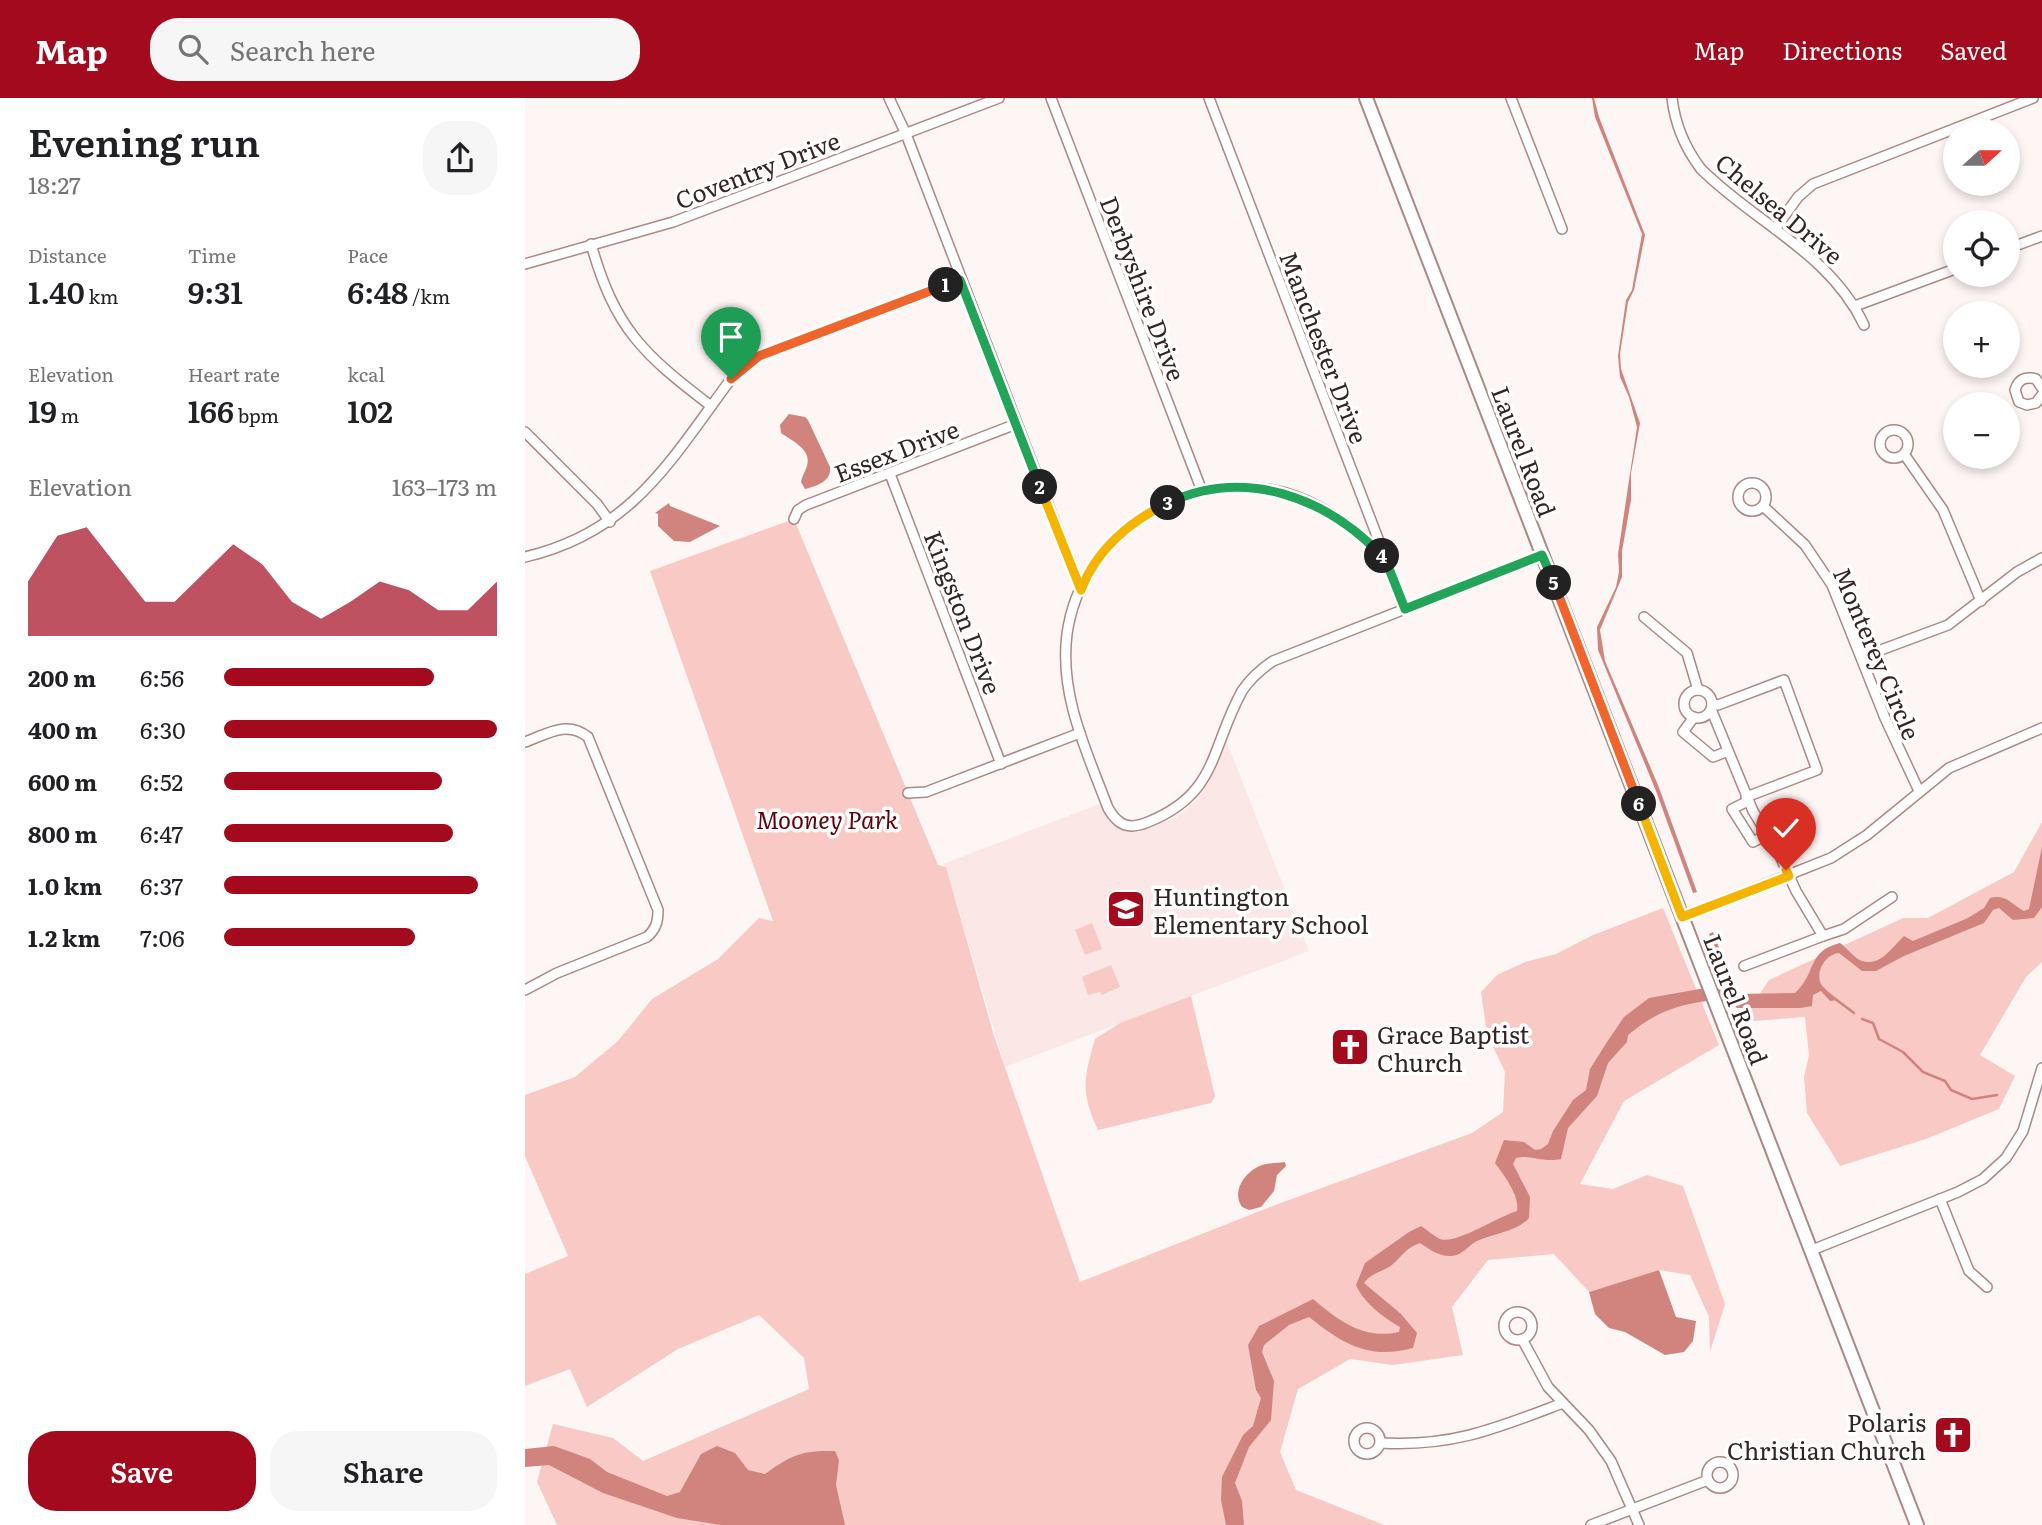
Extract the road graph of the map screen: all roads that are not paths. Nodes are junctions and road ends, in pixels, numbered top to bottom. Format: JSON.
{"nodes":[{"id":1,"x":889,"y":98,"type":"edge"},
{"id":2,"x":999,"y":98,"type":"edge"},
{"id":3,"x":1051,"y":98,"type":"edge"},
{"id":4,"x":1209,"y":98,"type":"edge"},
{"id":5,"x":1366,"y":98,"type":"edge"},
{"id":6,"x":1511,"y":98,"type":"edge"},
{"id":7,"x":1672,"y":98,"type":"edge"},
{"id":8,"x":2032,"y":98,"type":"edge"},
{"id":9,"x":906,"y":134,"type":"junction"},
{"id":10,"x":1562,"y":229,"type":"dead end"},
{"id":11,"x":1775,"y":229,"type":"junction"},
{"id":12,"x":2042,"y":236,"type":"edge"},
{"id":13,"x":590,"y":244,"type":"junction"},
{"id":14,"x":2020,"y":244,"type":"edge"},
{"id":15,"x":525,"y":264,"type":"edge"},
{"id":16,"x":1943,"y":273,"type":"edge"},
{"id":17,"x":960,"y":280,"type":"junction"},
{"id":18,"x":1855,"y":306,"type":"junction"},
{"id":19,"x":1864,"y":325,"type":"dead end"},
{"id":20,"x":2042,"y":388,"type":"edge"},
{"id":21,"x":2042,"y":395,"type":"edge"},
{"id":22,"x":2036,"y":403,"type":"junction"},
{"id":23,"x":711,"y":406,"type":"junction"},
{"id":24,"x":2042,"y":414,"type":"edge"},
{"id":25,"x":1016,"y":424,"type":"junction"},
{"id":26,"x":525,"y":432,"type":"edge"},
{"id":27,"x":1904,"y":454,"type":"dead end"},
{"id":28,"x":890,"y":474,"type":"junction"},
{"id":29,"x":1202,"y":491,"type":"junction"},
{"id":30,"x":1763,"y":506,"type":"dead end"},
{"id":31,"x":794,"y":519,"type":"dead end"},
{"id":32,"x":610,"y":522,"type":"junction"},
{"id":33,"x":1542,"y":555,"type":"junction"},
{"id":34,"x":525,"y":557,"type":"edge"},
{"id":35,"x":2042,"y":558,"type":"edge"},
{"id":36,"x":1386,"y":561,"type":"junction"},
{"id":37,"x":1081,"y":590,"type":"junction"},
{"id":38,"x":1981,"y":601,"type":"junction"},
{"id":39,"x":1405,"y":609,"type":"junction"},
{"id":40,"x":1644,"y":617,"type":"dead end"},
{"id":41,"x":1861,"y":657,"type":"junction"},
{"id":42,"x":1698,"y":690,"type":"junction"},
{"id":43,"x":1711,"y":707,"type":"junction"},
{"id":44,"x":1694,"y":716,"type":"junction"},
{"id":45,"x":2042,"y":728,"type":"edge"},
{"id":46,"x":1080,"y":733,"type":"junction"},
{"id":47,"x":525,"y":742,"type":"edge"},
{"id":48,"x":1728,"y":751,"type":"junction"},
{"id":49,"x":1001,"y":764,"type":"junction"},
{"id":50,"x":1919,"y":791,"type":"junction"},
{"id":51,"x":908,"y":793,"type":"dead end"},
{"id":52,"x":1747,"y":799,"type":"junction"},
{"id":53,"x":1768,"y":834,"type":"junction"},
{"id":54,"x":1789,"y":876,"type":"junction"},
{"id":55,"x":1892,"y":897,"type":"dead end"},
{"id":56,"x":1682,"y":917,"type":"junction"},
{"id":57,"x":1823,"y":936,"type":"junction"},
{"id":58,"x":1744,"y":966,"type":"dead end"},
{"id":59,"x":525,"y":990,"type":"edge"},
{"id":60,"x":2042,"y":1068,"type":"edge"},
{"id":61,"x":2031,"y":1104,"type":"junction"},
{"id":62,"x":2042,"y":1108,"type":"edge"},
{"id":63,"x":1940,"y":1199,"type":"junction"},
{"id":64,"x":1812,"y":1250,"type":"junction"},
{"id":65,"x":1987,"y":1287,"type":"dead end"},
{"id":66,"x":1522,"y":1339,"type":"dead end"},
{"id":67,"x":1563,"y":1403,"type":"junction"},
{"id":68,"x":1381,"y":1443,"type":"dead end"},
{"id":69,"x":1708,"y":1480,"type":"dead end"},
{"id":70,"x":1633,"y":1509,"type":"junction"},
{"id":71,"x":1591,"y":1525,"type":"edge"},
{"id":72,"x":1639,"y":1525,"type":"edge"},
{"id":73,"x":1917,"y":1525,"type":"edge"}],
"edges":[{"from":1,"to":9,"type":"street"},
{"from":2,"to":9,"type":"street","name":"Coventry Drive"},
{"from":3,"to":29,"type":"street","name":"Derbyshire Drive"},
{"from":4,"to":36,"type":"street","name":"Manchester Drive"},
{"from":5,"to":33,"type":"street","name":"Laurel Road"},
{"from":6,"to":10,"type":"street"},
{"from":7,"to":11,"type":"street","name":"Chelsea Drive"},
{"from":8,"to":11,"type":"street"},
{"from":9,"to":13,"type":"street","name":"Coventry Drive"},
{"from":9,"to":17,"type":"street"},
{"from":11,"to":18,"type":"street","name":"Chelsea Drive"},
{"from":12,"to":14,"type":"street"},
{"from":13,"to":15,"type":"street","name":"Coventry Drive"},
{"from":13,"to":23,"type":"street"},
{"from":16,"to":18,"type":"street"},
{"from":17,"to":23,"type":"street"},
{"from":17,"to":25,"type":"street"},
{"from":18,"to":19,"type":"street","name":"Chelsea Drive"},
{"from":20,"to":22,"type":"street"},
{"from":21,"to":22,"type":"street"},
{"from":22,"to":24,"type":"street"},
{"from":23,"to":32,"type":"street"},
{"from":25,"to":28,"type":"street","name":"Essex Drive"},
{"from":25,"to":37,"type":"street"},
{"from":26,"to":32,"type":"street"},
{"from":27,"to":38,"type":"street"},
{"from":28,"to":31,"type":"street","name":"Essex Drive"},
{"from":28,"to":49,"type":"street","name":"Kingston Drive"},
{"from":29,"to":36,"type":"street"},
{"from":29,"to":37,"type":"street"},
{"from":30,"to":41,"type":"street","name":"Monterey Circle"},
{"from":32,"to":34,"type":"street"},
{"from":33,"to":39,"type":"street"},
{"from":33,"to":56,"type":"street","name":"Laurel Road"},
{"from":35,"to":38,"type":"street"},
{"from":36,"to":39,"type":"street","name":"Manchester Drive"},
{"from":37,"to":46,"type":"street"},
{"from":38,"to":41,"type":"street"},
{"from":39,"to":46,"type":"street"},
{"from":40,"to":42,"type":"street"},
{"from":41,"to":50,"type":"street","name":"Monterey Circle"},
{"from":42,"to":43,"type":"street"},
{"from":42,"to":44,"type":"street"},
{"from":43,"to":44,"type":"street"},
{"from":43,"to":48,"type":"street"},
{"from":43,"to":52,"type":"street"},
{"from":44,"to":48,"type":"street"},
{"from":45,"to":50,"type":"street"},
{"from":46,"to":49,"type":"street"},
{"from":47,"to":59,"type":"street"},
{"from":48,"to":52,"type":"street"},
{"from":49,"to":51,"type":"street"},
{"from":50,"to":54,"type":"street"},
{"from":52,"to":53,"type":"street"},
{"from":52,"to":53,"type":"street"},
{"from":53,"to":54,"type":"street"},
{"from":54,"to":56,"type":"street"},
{"from":54,"to":57,"type":"street"},
{"from":55,"to":57,"type":"street"},
{"from":56,"to":64,"type":"street","name":"Laurel Road"},
{"from":57,"to":58,"type":"street"},
{"from":60,"to":61,"type":"street"},
{"from":61,"to":62,"type":"street"},
{"from":61,"to":63,"type":"street"},
{"from":63,"to":64,"type":"street"},
{"from":63,"to":65,"type":"street"},
{"from":64,"to":73,"type":"street","name":"Laurel Road"},
{"from":66,"to":67,"type":"street"},
{"from":67,"to":68,"type":"street"},
{"from":67,"to":70,"type":"street"},
{"from":69,"to":70,"type":"street"},
{"from":70,"to":71,"type":"street"},
{"from":70,"to":72,"type":"street"}]}
